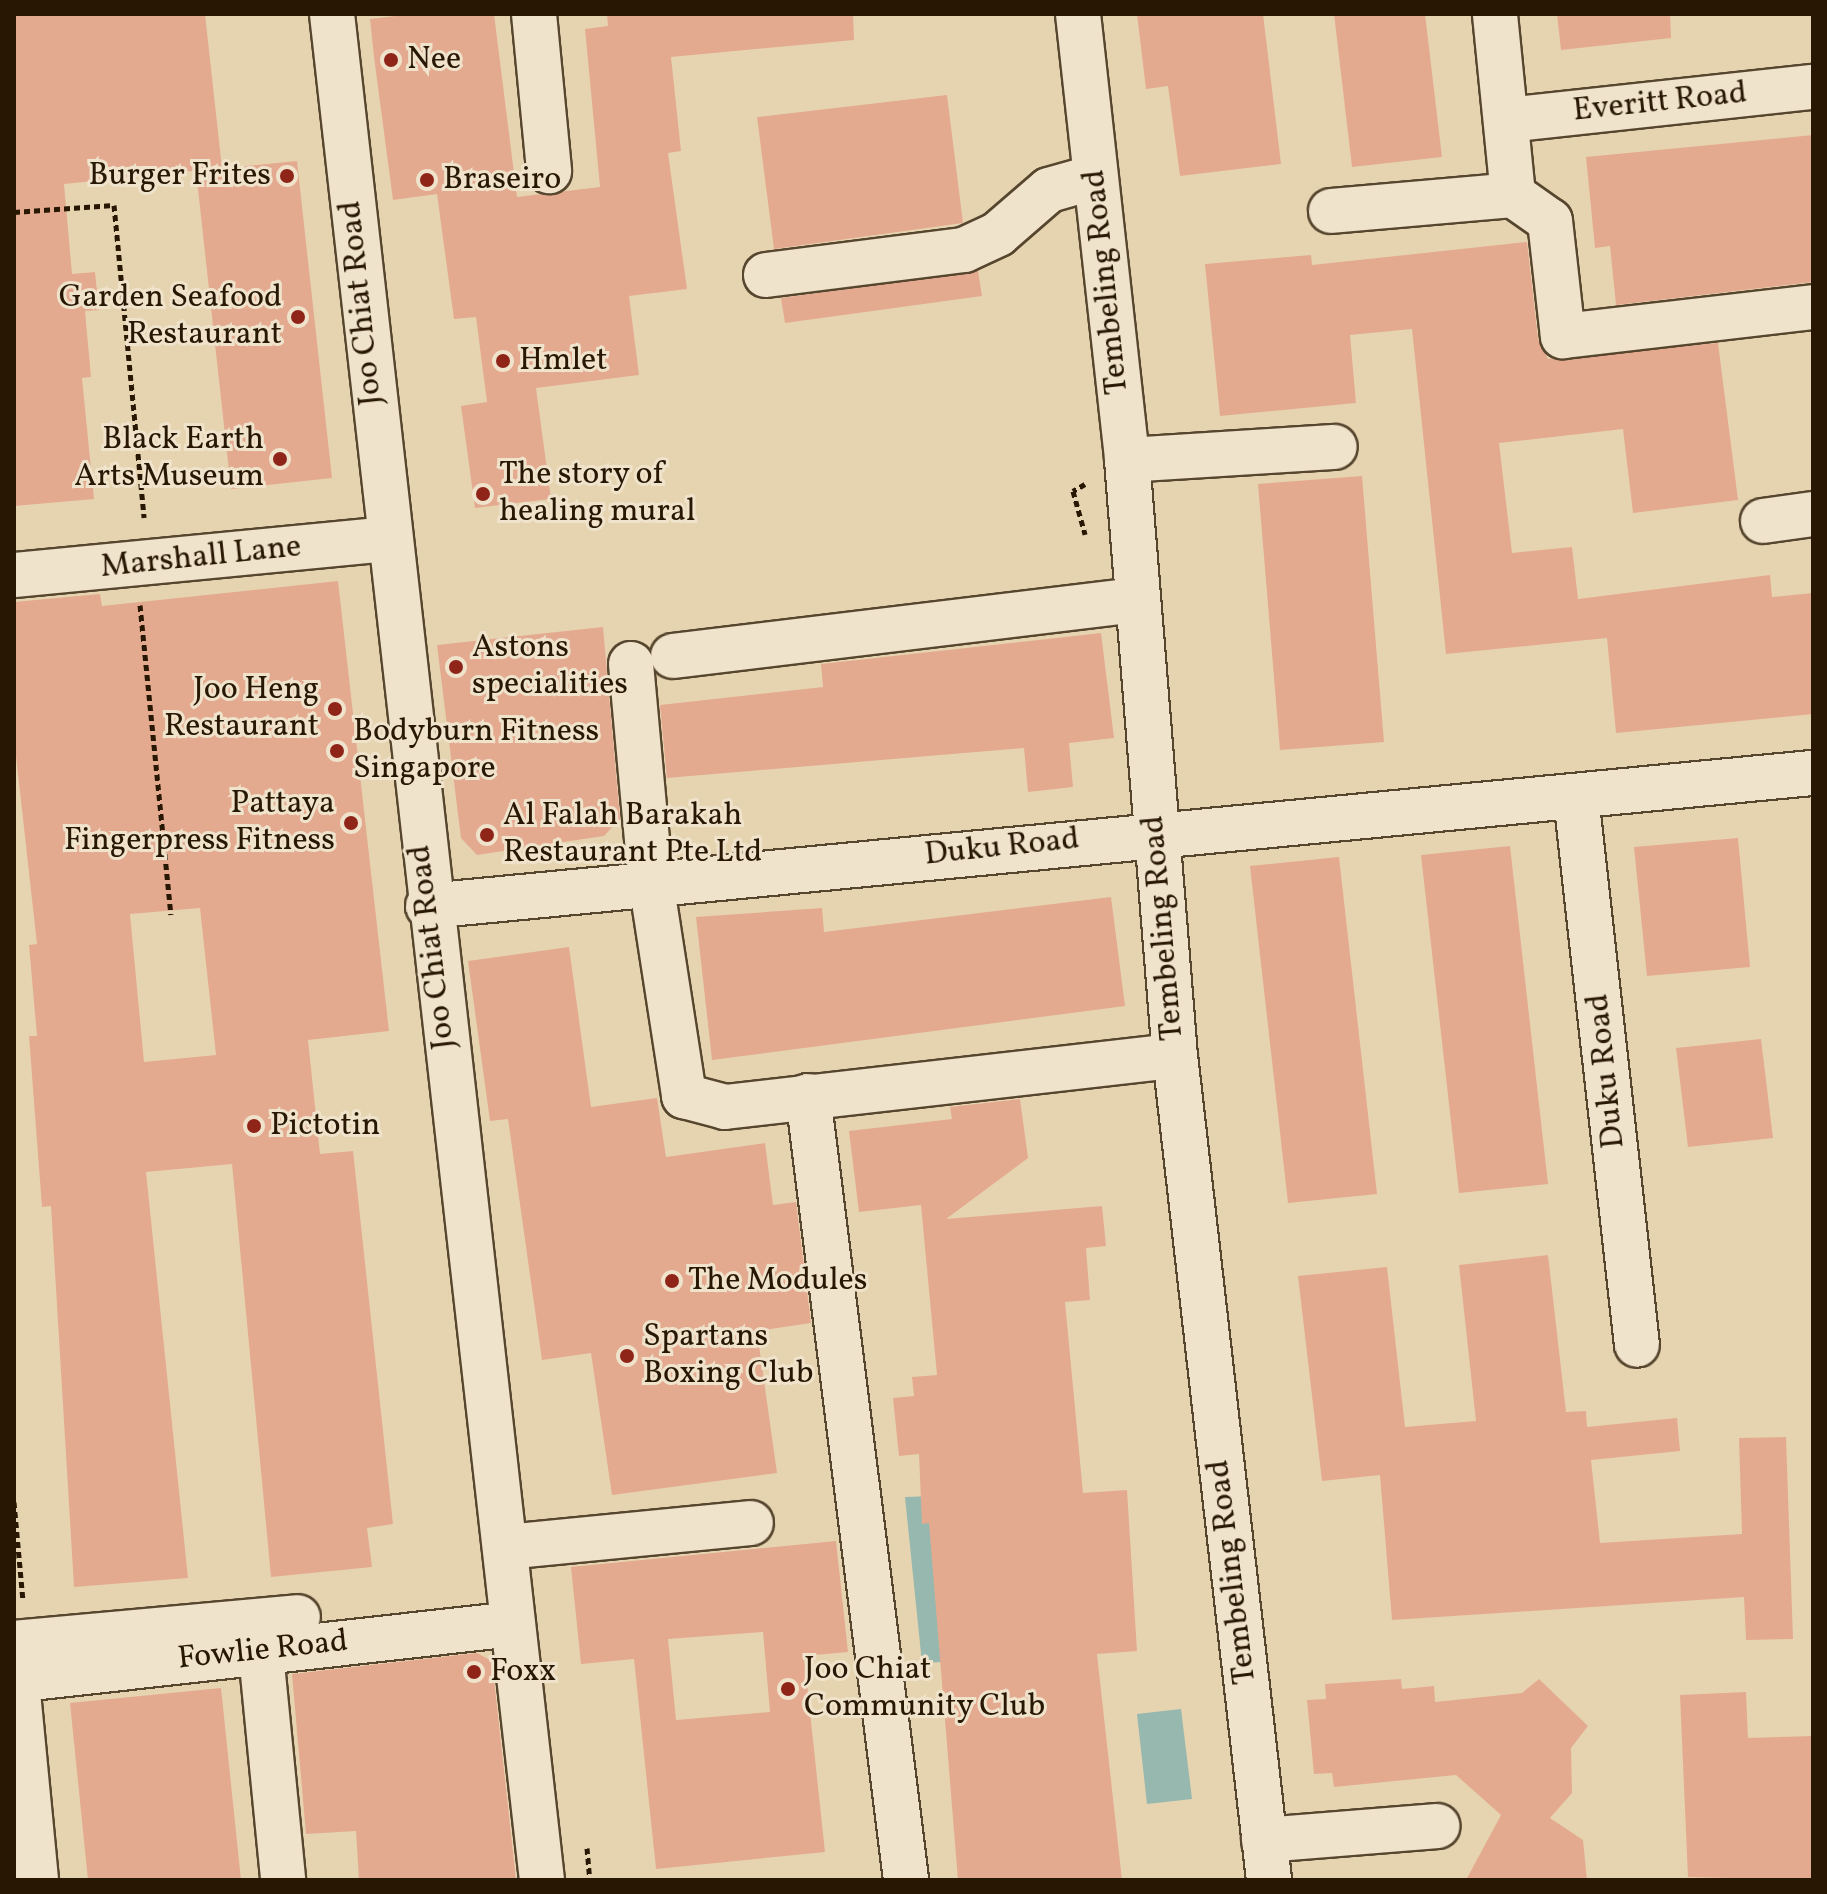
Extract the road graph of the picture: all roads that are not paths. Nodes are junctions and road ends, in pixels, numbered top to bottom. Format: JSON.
{"nodes":[{"id":1,"x":332,"y":14,"type":"edge"},
{"id":2,"x":534,"y":14,"type":"edge"},
{"id":3,"x":1078,"y":14,"type":"edge"},
{"id":4,"x":1495,"y":14,"type":"edge"},
{"id":5,"x":1813,"y":87,"type":"edge"},
{"id":6,"x":1507,"y":120,"type":"junction"},
{"id":7,"x":549,"y":171,"type":"dead end"},
{"id":8,"x":1095,"y":177,"type":"junction"},
{"id":9,"x":1513,"y":195,"type":"junction"},
{"id":10,"x":1331,"y":211,"type":"dead end"},
{"id":11,"x":766,"y":275,"type":"dead end"},
{"id":12,"x":1813,"y":307,"type":"edge"},
{"id":13,"x":1335,"y":447,"type":"dead end"},
{"id":14,"x":1127,"y":460,"type":"junction"},
{"id":15,"x":1813,"y":514,"type":"edge"},
{"id":16,"x":1763,"y":521,"type":"dead end"},
{"id":17,"x":388,"y":539,"type":"junction"},
{"id":18,"x":14,"y":575,"type":"edge"},
{"id":19,"x":1120,"y":603,"type":"junction"},
{"id":20,"x":673,"y":656,"type":"dead end"},
{"id":21,"x":631,"y":664,"type":"dead end"},
{"id":22,"x":1813,"y":773,"type":"edge"},
{"id":23,"x":1576,"y":797,"type":"junction"},
{"id":24,"x":1155,"y":831,"type":"junction"},
{"id":25,"x":651,"y":882,"type":"junction"},
{"id":26,"x":428,"y":906,"type":"junction"},
{"id":27,"x":1175,"y":1056,"type":"junction"},
{"id":28,"x":808,"y":1096,"type":"junction"},
{"id":29,"x":1637,"y":1345,"type":"dead end"},
{"id":30,"x":751,"y":1523,"type":"dead end"},
{"id":31,"x":506,"y":1547,"type":"junction"},
{"id":32,"x":512,"y":1613,"type":"junction"},
{"id":33,"x":259,"y":1635,"type":"junction"},
{"id":34,"x":15,"y":1664,"type":"edge"},
{"id":35,"x":1437,"y":1826,"type":"dead end"},
{"id":36,"x":1266,"y":1860,"type":"edge"},
{"id":37,"x":36,"y":1880,"type":"edge"},
{"id":38,"x":283,"y":1880,"type":"edge"},
{"id":39,"x":542,"y":1880,"type":"edge"},
{"id":40,"x":906,"y":1880,"type":"edge"}],
"edges":[{"from":1,"to":17,"type":"street","name":"Joo Chiat Road"},
{"from":2,"to":7,"type":"street"},
{"from":3,"to":8,"type":"street","name":"Tembeling Road"},
{"from":4,"to":6,"type":"street"},
{"from":5,"to":6,"type":"street","name":"Everitt Road"},
{"from":6,"to":9,"type":"street"},
{"from":8,"to":11,"type":"street"},
{"from":8,"to":14,"type":"street","name":"Tembeling Road"},
{"from":9,"to":10,"type":"street"},
{"from":9,"to":12,"type":"street"},
{"from":13,"to":14,"type":"street"},
{"from":14,"to":19,"type":"street","name":"Tembeling Road"},
{"from":15,"to":16,"type":"street"},
{"from":17,"to":18,"type":"street","name":"Marshall Lane"},
{"from":17,"to":26,"type":"street","name":"Joo Chiat Road"},
{"from":19,"to":20,"type":"street"},
{"from":19,"to":24,"type":"street","name":"Tembeling Road"},
{"from":21,"to":25,"type":"street"},
{"from":22,"to":23,"type":"street","name":"Duku Road"},
{"from":23,"to":24,"type":"street","name":"Duku Road"},
{"from":23,"to":29,"type":"street","name":"Duku Road"},
{"from":24,"to":25,"type":"street","name":"Duku Road"},
{"from":24,"to":27,"type":"street","name":"Tembeling Road"},
{"from":25,"to":26,"type":"street","name":"Duku Road"},
{"from":25,"to":28,"type":"street"},
{"from":26,"to":31,"type":"street","name":"Joo Chiat Road"},
{"from":27,"to":28,"type":"street"},
{"from":27,"to":36,"type":"street","name":"Tembeling Road"},
{"from":28,"to":40,"type":"street"},
{"from":30,"to":31,"type":"street"},
{"from":31,"to":32,"type":"street","name":"Joo Chiat Road"},
{"from":32,"to":33,"type":"street","name":"Fowlie Road"},
{"from":32,"to":39,"type":"street","name":"Joo Chiat Road"},
{"from":33,"to":34,"type":"street","name":"Fowlie Road"},
{"from":33,"to":38,"type":"street"},
{"from":34,"to":37,"type":"street"},
{"from":35,"to":36,"type":"street","name":"Tembeling Road"}]}
